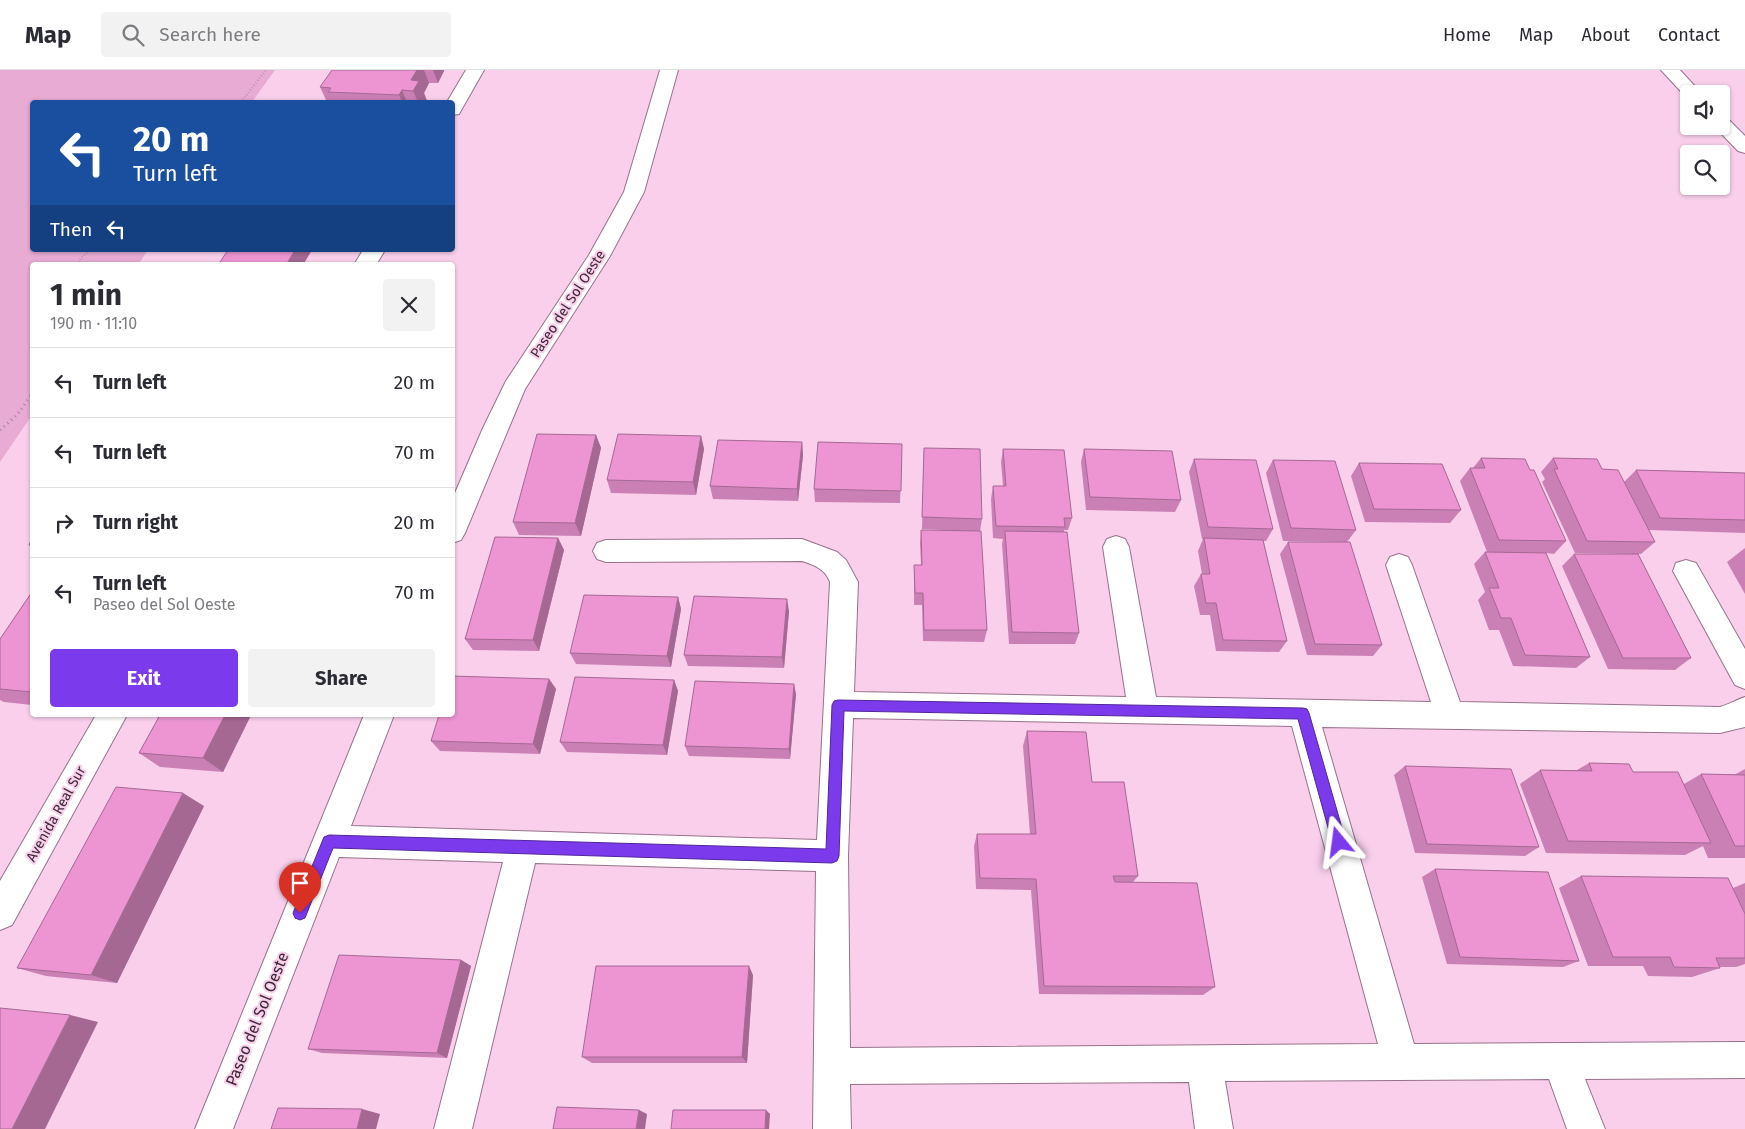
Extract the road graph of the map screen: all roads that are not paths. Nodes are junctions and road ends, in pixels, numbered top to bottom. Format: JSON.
{"nodes":[{"id":1,"x":475,"y":70,"type":"edge"},
{"id":2,"x":669,"y":70,"type":"edge"},
{"id":3,"x":1670,"y":70,"type":"edge"},
{"id":4,"x":1684,"y":85,"type":"edge"},
{"id":5,"x":455,"y":105,"type":"edge"},
{"id":6,"x":1730,"y":131,"type":"edge"},
{"id":7,"x":1745,"y":147,"type":"edge"},
{"id":8,"x":455,"y":526,"type":"edge"},
{"id":9,"x":1116,"y":547,"type":"dead end"},
{"id":10,"x":606,"y":551,"type":"dead end"},
{"id":11,"x":1398,"y":566,"type":"dead end"},
{"id":12,"x":1686,"y":571,"type":"dead end"},
{"id":13,"x":1745,"y":676,"type":"edge"},
{"id":14,"x":838,"y":705,"type":"junction"},
{"id":15,"x":1143,"y":710,"type":"junction"},
{"id":16,"x":1745,"y":710,"type":"edge"},
{"id":17,"x":1303,"y":713,"type":"junction"},
{"id":18,"x":1450,"y":715,"type":"junction"},
{"id":19,"x":111,"y":717,"type":"edge"},
{"id":20,"x":379,"y":717,"type":"edge"},
{"id":21,"x":329,"y":841,"type":"junction"},
{"id":22,"x":523,"y":848,"type":"junction"},
{"id":23,"x":832,"y":856,"type":"junction"},
{"id":24,"x":2,"y":907,"type":"edge"},
{"id":25,"x":1745,"y":1060,"type":"edge"},
{"id":26,"x":1560,"y":1061,"type":"junction"},
{"id":27,"x":1401,"y":1062,"type":"junction"},
{"id":28,"x":1204,"y":1064,"type":"junction"},
{"id":29,"x":832,"y":1066,"type":"junction"},
{"id":30,"x":214,"y":1129,"type":"edge"},
{"id":31,"x":453,"y":1129,"type":"edge"},
{"id":32,"x":832,"y":1129,"type":"edge"},
{"id":33,"x":1214,"y":1129,"type":"edge"},
{"id":34,"x":1586,"y":1129,"type":"edge"}],
"edges":[{"from":1,"to":5,"type":"street"},
{"from":2,"to":8,"type":"street","name":"Paseo del Sol Oeste"},
{"from":3,"to":4,"type":"street"},
{"from":6,"to":7,"type":"street"},
{"from":9,"to":15,"type":"street"},
{"from":10,"to":14,"type":"street"},
{"from":11,"to":18,"type":"street"},
{"from":12,"to":13,"type":"street"},
{"from":14,"to":15,"type":"street"},
{"from":14,"to":23,"type":"street"},
{"from":15,"to":17,"type":"street"},
{"from":16,"to":18,"type":"street"},
{"from":17,"to":18,"type":"street"},
{"from":17,"to":27,"type":"street"},
{"from":19,"to":24,"type":"street","name":"Avenida Real Sur"},
{"from":20,"to":21,"type":"street","name":"Paseo del Sol Oeste"},
{"from":21,"to":22,"type":"street"},
{"from":21,"to":30,"type":"street","name":"Paseo del Sol Oeste"},
{"from":22,"to":23,"type":"street"},
{"from":22,"to":31,"type":"street"},
{"from":23,"to":29,"type":"street"},
{"from":25,"to":26,"type":"street"},
{"from":26,"to":27,"type":"street"},
{"from":26,"to":34,"type":"street"},
{"from":27,"to":28,"type":"street"},
{"from":28,"to":29,"type":"street"},
{"from":28,"to":33,"type":"street"},
{"from":29,"to":32,"type":"street"}]}
